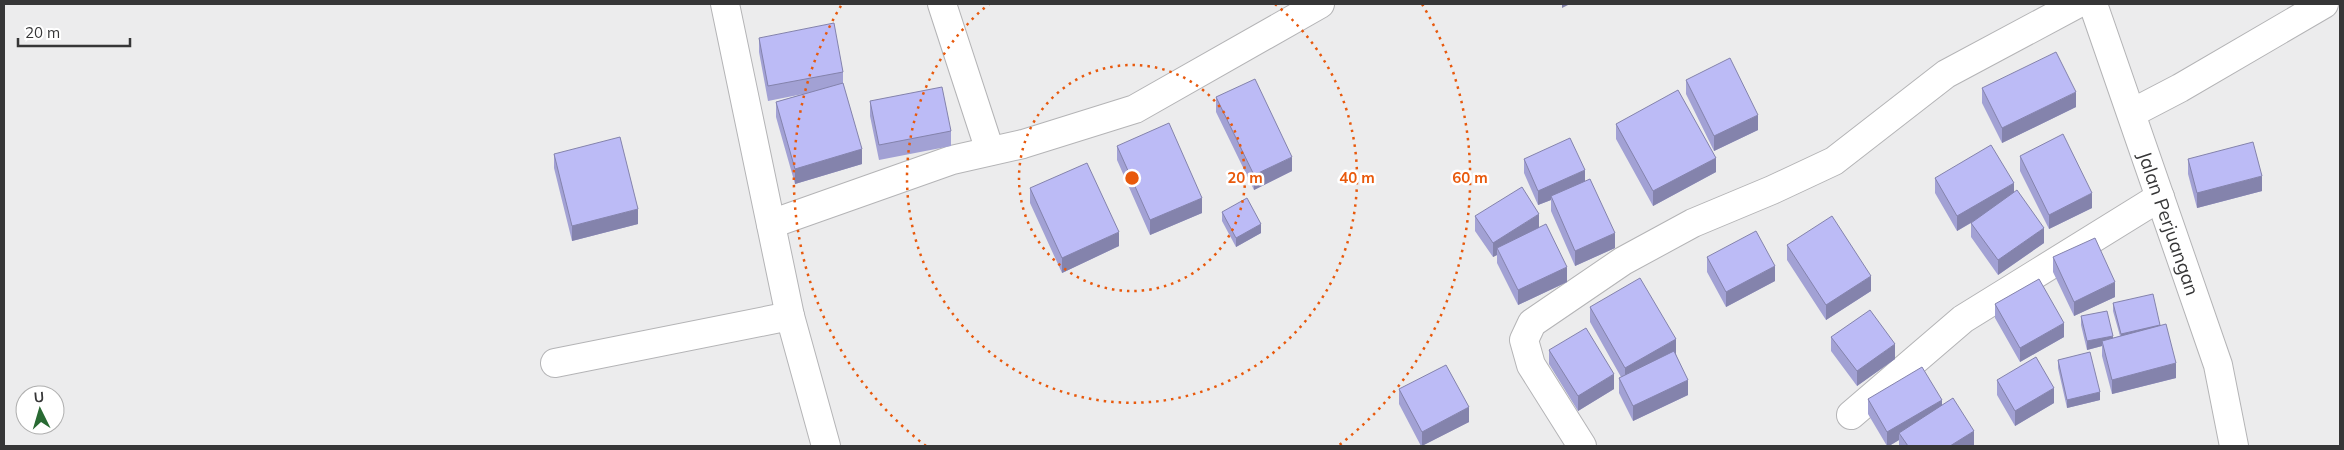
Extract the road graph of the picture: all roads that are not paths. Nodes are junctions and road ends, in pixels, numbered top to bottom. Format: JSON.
{"nodes":[{"id":1,"x":725,"y":4,"type":"edge"},
{"id":2,"x":942,"y":4,"type":"edge"},
{"id":3,"x":1320,"y":4,"type":"edge"},
{"id":4,"x":2077,"y":4,"type":"edge"},
{"id":5,"x":2093,"y":4,"type":"edge"},
{"id":6,"x":2324,"y":4,"type":"edge"},
{"id":7,"x":2132,"y":114,"type":"junction"},
{"id":8,"x":990,"y":151,"type":"junction"},
{"id":9,"x":2160,"y":196,"type":"junction"},
{"id":10,"x":770,"y":224,"type":"junction"},
{"id":11,"x":790,"y":316,"type":"junction"},
{"id":12,"x":555,"y":363,"type":"dead end"},
{"id":13,"x":1851,"y":415,"type":"dead end"},
{"id":14,"x":826,"y":446,"type":"edge"},
{"id":15,"x":1582,"y":446,"type":"edge"},
{"id":16,"x":2234,"y":446,"type":"edge"}],
"edges":[{"from":1,"to":10,"type":"street"},
{"from":2,"to":8,"type":"street"},
{"from":3,"to":8,"type":"street"},
{"from":4,"to":15,"type":"street"},
{"from":5,"to":7,"type":"street","name":"Jalan Perjuangan"},
{"from":6,"to":7,"type":"street"},
{"from":7,"to":9,"type":"street","name":"Jalan Perjuangan"},
{"from":8,"to":10,"type":"street"},
{"from":9,"to":13,"type":"street"},
{"from":9,"to":16,"type":"street","name":"Jalan Perjuangan"},
{"from":10,"to":11,"type":"street"},
{"from":11,"to":12,"type":"street"},
{"from":11,"to":14,"type":"street"}]}
